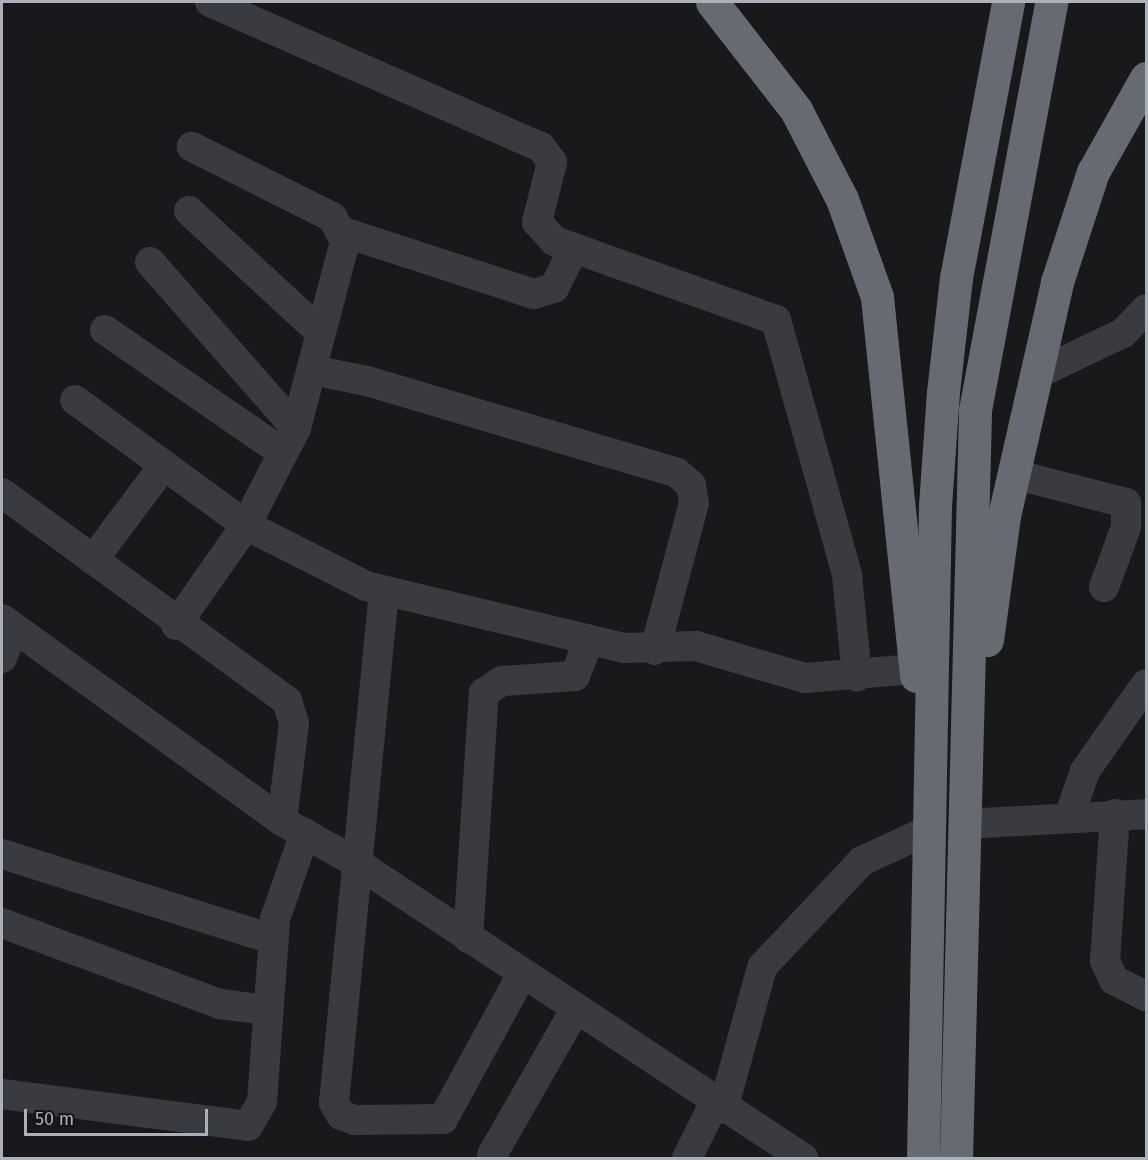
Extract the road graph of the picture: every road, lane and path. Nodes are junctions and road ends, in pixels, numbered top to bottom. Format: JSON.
{"nodes":[{"id":1,"x":210,"y":2,"type":"edge"},
{"id":2,"x":712,"y":2,"type":"edge"},
{"id":3,"x":1008,"y":2,"type":"edge"},
{"id":4,"x":1051,"y":2,"type":"edge"},
{"id":5,"x":1146,"y":78,"type":"edge"},
{"id":6,"x":192,"y":147,"type":"dead end"},
{"id":7,"x":189,"y":211,"type":"dead end"},
{"id":8,"x":343,"y":232,"type":"junction"},
{"id":9,"x":574,"y":248,"type":"junction"},
{"id":10,"x":150,"y":262,"type":"dead end"},
{"id":11,"x":1146,"y":309,"type":"edge"},
{"id":12,"x":105,"y":330,"type":"dead end"},
{"id":13,"x":319,"y":331,"type":"junction"},
{"id":14,"x":1135,"y":339,"type":"edge"},
{"id":15,"x":312,"y":370,"type":"junction"},
{"id":16,"x":1035,"y":375,"type":"junction"},
{"id":17,"x":75,"y":400,"type":"dead end"},
{"id":18,"x":290,"y":441,"type":"junction"},
{"id":19,"x":164,"y":465,"type":"junction"},
{"id":20,"x":1013,"y":474,"type":"junction"},
{"id":21,"x":2,"y":493,"type":"edge"},
{"id":22,"x":246,"y":525,"type":"junction"},
{"id":23,"x":93,"y":560,"type":"junction"},
{"id":24,"x":1104,"y":587,"type":"dead end"},
{"id":25,"x":384,"y":591,"type":"junction"},
{"id":26,"x":7,"y":624,"type":"edge"},
{"id":27,"x":176,"y":625,"type":"junction"},
{"id":28,"x":589,"y":640,"type":"junction"},
{"id":29,"x":655,"y":650,"type":"junction"},
{"id":30,"x":2,"y":658,"type":"edge"},
{"id":31,"x":915,"y":669,"type":"junction"},
{"id":32,"x":857,"y":678,"type":"junction"},
{"id":33,"x":1146,"y":684,"type":"edge"},
{"id":34,"x":965,"y":768,"type":"junction"},
{"id":35,"x":931,"y":773,"type":"junction"},
{"id":36,"x":1115,"y":814,"type":"junction"},
{"id":37,"x":1146,"y":814,"type":"edge"},
{"id":38,"x":1069,"y":817,"type":"junction"},
{"id":39,"x":964,"y":824,"type":"junction"},
{"id":40,"x":293,"y":827,"type":"junction"},
{"id":41,"x":931,"y":829,"type":"junction"},
{"id":42,"x":2,"y":854,"type":"edge"},
{"id":43,"x":357,"y":863,"type":"junction"},
{"id":44,"x":2,"y":923,"type":"edge"},
{"id":45,"x":468,"y":938,"type":"junction"},
{"id":46,"x":272,"y":939,"type":"junction"},
{"id":47,"x":522,"y":974,"type":"junction"},
{"id":48,"x":1146,"y":996,"type":"edge"},
{"id":49,"x":267,"y":1010,"type":"junction"},
{"id":50,"x":574,"y":1010,"type":"junction"},
{"id":51,"x":2,"y":1094,"type":"edge"},
{"id":52,"x":718,"y":1107,"type":"junction"},
{"id":53,"x":492,"y":1155,"type":"dead end"},
{"id":54,"x":687,"y":1158,"type":"edge"},
{"id":55,"x":802,"y":1158,"type":"edge"},
{"id":56,"x":923,"y":1158,"type":"edge"},
{"id":57,"x":956,"y":1158,"type":"edge"}],
"edges":[{"from":1,"to":9,"type":"street"},
{"from":2,"to":31,"type":"highway"},
{"from":3,"to":35,"type":"highway"},
{"from":4,"to":34,"type":"highway"},
{"from":5,"to":16,"type":"highway"},
{"from":6,"to":8,"type":"street"},
{"from":7,"to":13,"type":"street"},
{"from":8,"to":9,"type":"street"},
{"from":8,"to":13,"type":"street"},
{"from":9,"to":32,"type":"street"},
{"from":10,"to":18,"type":"street"},
{"from":11,"to":14,"type":"street"},
{"from":12,"to":18,"type":"street"},
{"from":13,"to":15,"type":"street"},
{"from":14,"to":16,"type":"street"},
{"from":15,"to":18,"type":"street"},
{"from":15,"to":29,"type":"street"},
{"from":16,"to":20,"type":"highway"},
{"from":17,"to":19,"type":"street"},
{"from":18,"to":22,"type":"street"},
{"from":19,"to":22,"type":"street"},
{"from":19,"to":23,"type":"street"},
{"from":20,"to":24,"type":"street"},
{"from":20,"to":34,"type":"highway"},
{"from":21,"to":23,"type":"street"},
{"from":22,"to":25,"type":"street"},
{"from":22,"to":27,"type":"street"},
{"from":23,"to":27,"type":"street"},
{"from":25,"to":28,"type":"street"},
{"from":25,"to":43,"type":"street"},
{"from":26,"to":30,"type":"street"},
{"from":26,"to":40,"type":"street"},
{"from":27,"to":40,"type":"street"},
{"from":28,"to":29,"type":"street"},
{"from":28,"to":45,"type":"street"},
{"from":29,"to":32,"type":"street"},
{"from":31,"to":32,"type":"street"},
{"from":31,"to":35,"type":"highway"},
{"from":33,"to":38,"type":"street"},
{"from":34,"to":39,"type":"highway"},
{"from":35,"to":41,"type":"highway"},
{"from":36,"to":37,"type":"street"},
{"from":36,"to":38,"type":"street"},
{"from":36,"to":48,"type":"street"},
{"from":38,"to":39,"type":"street"},
{"from":39,"to":57,"type":"highway"},
{"from":40,"to":43,"type":"street"},
{"from":40,"to":46,"type":"street"},
{"from":41,"to":52,"type":"street"},
{"from":41,"to":56,"type":"highway"},
{"from":42,"to":46,"type":"street"},
{"from":43,"to":45,"type":"street"},
{"from":43,"to":47,"type":"street"},
{"from":44,"to":49,"type":"street"},
{"from":45,"to":47,"type":"street"},
{"from":46,"to":49,"type":"street"},
{"from":47,"to":50,"type":"street"},
{"from":49,"to":51,"type":"street"},
{"from":50,"to":52,"type":"street"},
{"from":50,"to":53,"type":"street"},
{"from":52,"to":54,"type":"street"},
{"from":52,"to":55,"type":"street"}]}
